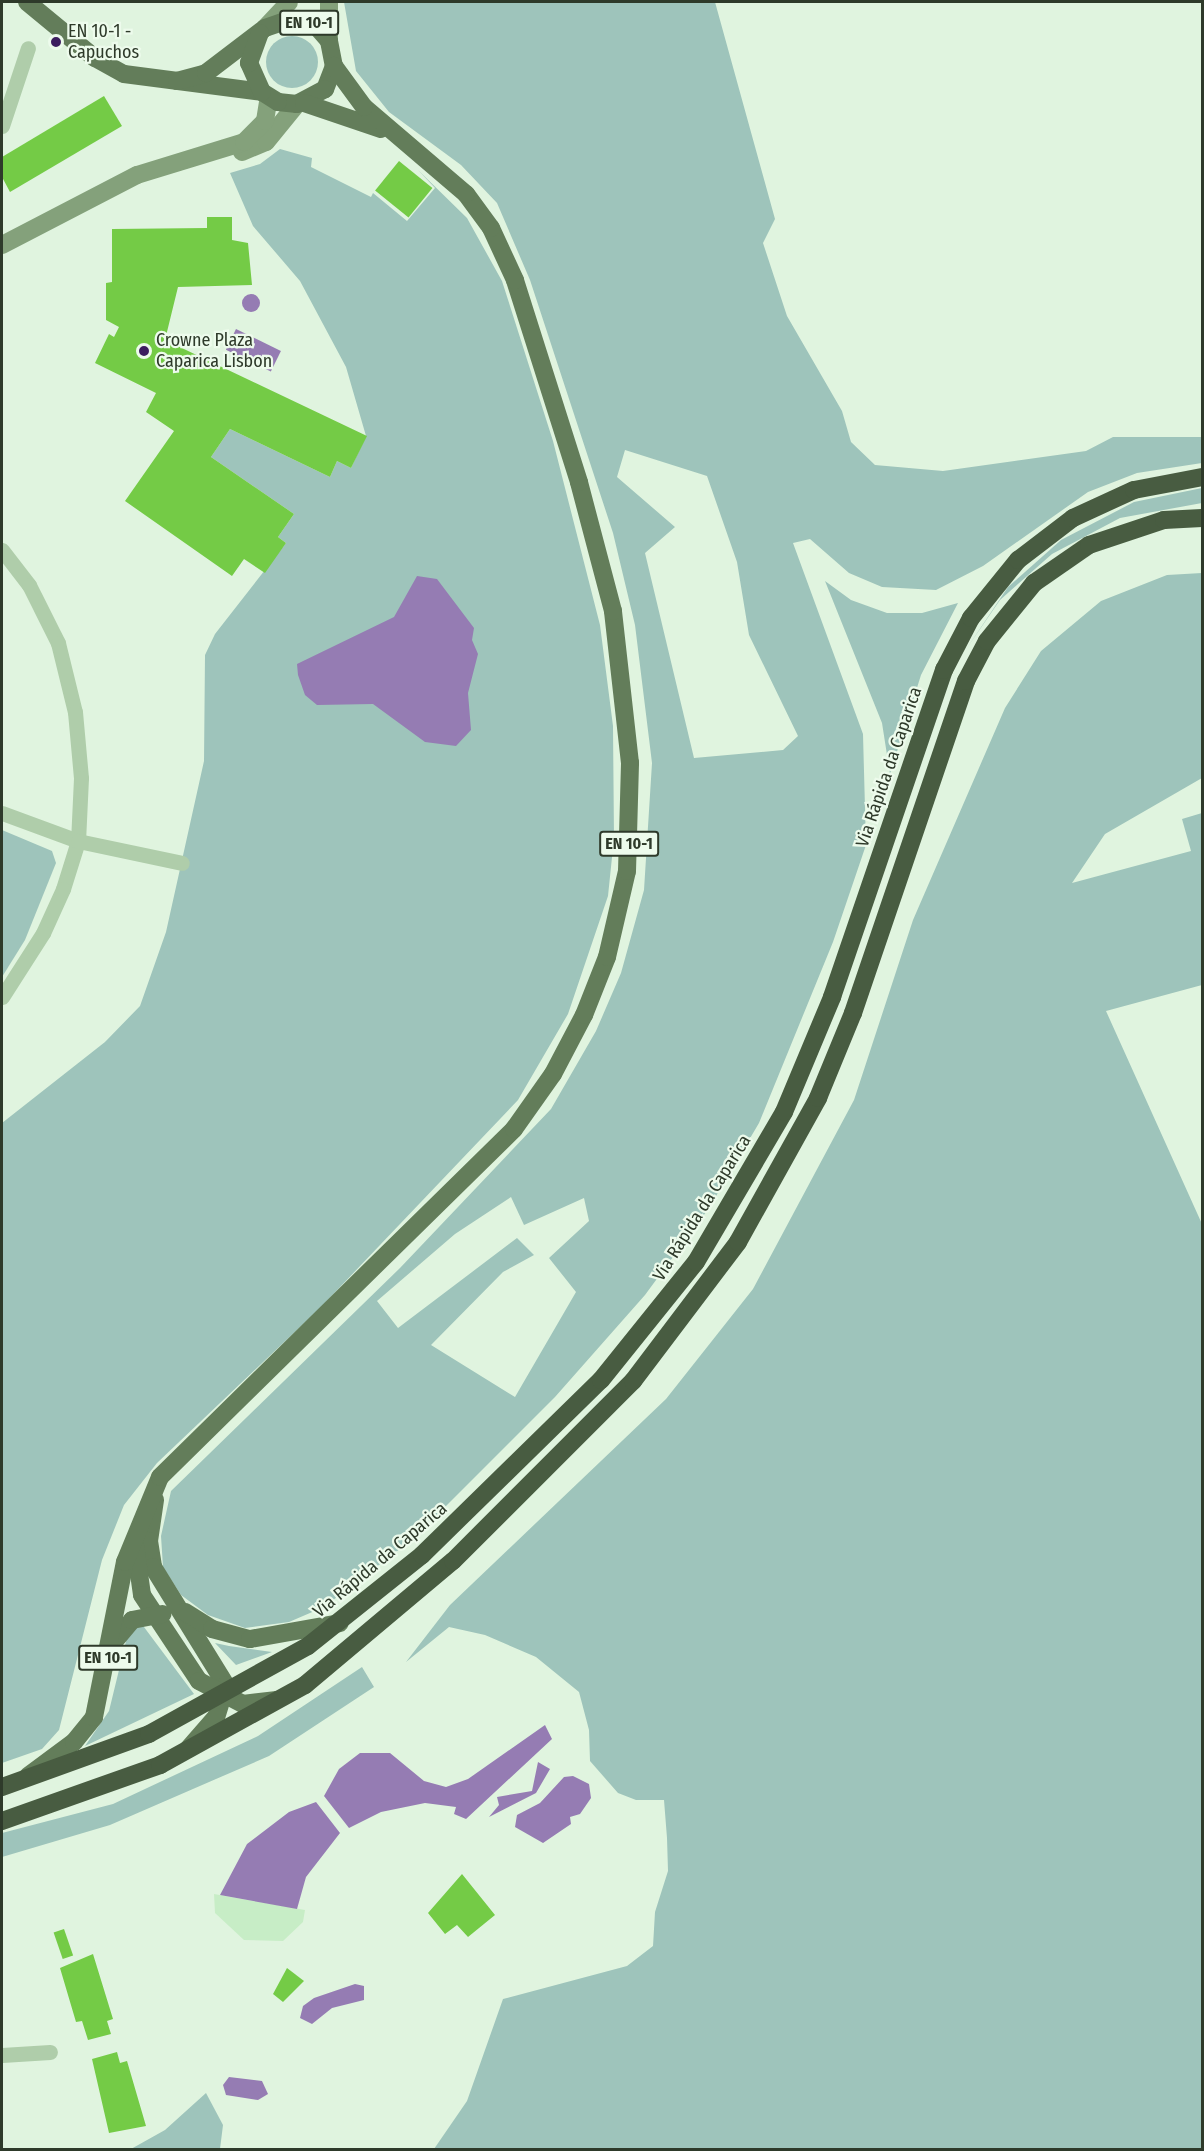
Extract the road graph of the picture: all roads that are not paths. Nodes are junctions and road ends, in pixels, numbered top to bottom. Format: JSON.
{"nodes":[{"id":1,"x":27,"y":2,"type":"edge"},
{"id":2,"x":289,"y":2,"type":"edge"},
{"id":3,"x":329,"y":2,"type":"edge"},
{"id":4,"x":263,"y":31,"type":"junction"},
{"id":5,"x":329,"y":41,"type":"junction"},
{"id":6,"x":28,"y":48,"type":"dead end"},
{"id":7,"x":334,"y":66,"type":"junction"},
{"id":8,"x":177,"y":81,"type":"junction"},
{"id":9,"x":265,"y":94,"type":"junction"},
{"id":10,"x":301,"y":103,"type":"junction"},
{"id":11,"x":2,"y":126,"type":"edge"},
{"id":12,"x":391,"y":133,"type":"junction"},
{"id":13,"x":219,"y":152,"type":"junction"},
{"id":14,"x":2,"y":245,"type":"edge"},
{"id":15,"x":1203,"y":477,"type":"edge"},
{"id":16,"x":1203,"y":518,"type":"edge"},
{"id":17,"x":2,"y":550,"type":"edge"},
{"id":18,"x":2,"y":813,"type":"edge"},
{"id":19,"x":78,"y":841,"type":"junction"},
{"id":20,"x":182,"y":863,"type":"dead end"},
{"id":21,"x":2,"y":997,"type":"edge"},
{"id":22,"x":182,"y":1452,"type":"junction"},
{"id":23,"x":144,"y":1506,"type":"junction"},
{"id":24,"x":166,"y":1592,"type":"junction"},
{"id":25,"x":150,"y":1612,"type":"junction"},
{"id":26,"x":340,"y":1623,"type":"junction"},
{"id":27,"x":109,"y":1652,"type":"junction"},
{"id":28,"x":222,"y":1670,"type":"junction"},
{"id":29,"x":305,"y":1685,"type":"junction"},
{"id":30,"x":225,"y":1696,"type":"junction"},
{"id":31,"x":183,"y":1755,"type":"junction"},
{"id":32,"x":22,"y":1781,"type":"junction"},
{"id":33,"x":2,"y":1787,"type":"edge"},
{"id":34,"x":2,"y":1821,"type":"edge"},
{"id":35,"x":50,"y":2052,"type":"dead end"},
{"id":36,"x":2,"y":2055,"type":"edge"}],
"edges":[{"from":1,"to":8,"type":"main road","number":"EN 10-1"},
{"from":2,"to":4,"type":"street"},
{"from":3,"to":5,"type":"street"},
{"from":4,"to":5,"type":"main road","number":"EN 10-1"},
{"from":4,"to":8,"type":"main road","number":"EN 10-1"},
{"from":4,"to":9,"type":"main road","number":"EN 10-1"},
{"from":5,"to":7,"type":"main road","number":"EN 10-1"},
{"from":6,"to":11,"type":"street"},
{"from":7,"to":10,"type":"main road"},
{"from":7,"to":12,"type":"main road","number":"EN 10-1"},
{"from":8,"to":9,"type":"main road","number":"EN 10-1"},
{"from":9,"to":10,"type":"main road","number":"EN 10-1"},
{"from":9,"to":13,"type":"street"},
{"from":10,"to":12,"type":"main road","number":"EN 10-1"},
{"from":10,"to":13,"type":"street"},
{"from":12,"to":22,"type":"main road","number":"EN 10-1"},
{"from":13,"to":14,"type":"street"},
{"from":15,"to":26,"type":"highway","name":"Via Rápida da Caparica"},
{"from":16,"to":29,"type":"highway"},
{"from":17,"to":19,"type":"street"},
{"from":18,"to":19,"type":"street"},
{"from":19,"to":20,"type":"street"},
{"from":19,"to":21,"type":"street"},
{"from":22,"to":23,"type":"main road","number":"EN 10-1"},
{"from":22,"to":24,"type":"main road","number":"EN 10-1"},
{"from":23,"to":25,"type":"main road","number":"EN 10-1"},
{"from":23,"to":27,"type":"main road","number":"EN 10-1"},
{"from":24,"to":26,"type":"main road","number":"EN 10-1"},
{"from":24,"to":28,"type":"main road","number":"EN 10-1"},
{"from":25,"to":27,"type":"main road","number":"EN 10-1"},
{"from":25,"to":28,"type":"main road"},
{"from":25,"to":30,"type":"main road","number":"EN 10-1"},
{"from":26,"to":30,"type":"highway","name":"Via Rápida da Caparica"},
{"from":27,"to":32,"type":"main road","number":"EN 10-1"},
{"from":28,"to":30,"type":"main road","number":"EN 10-1"},
{"from":29,"to":30,"type":"main road","number":"EN 10-1"},
{"from":29,"to":31,"type":"highway"},
{"from":30,"to":31,"type":"main road"},
{"from":30,"to":32,"type":"highway","name":"Via Rápida da Caparica"},
{"from":31,"to":34,"type":"highway"},
{"from":32,"to":33,"type":"highway","name":"Via Rápida da Caparica"},
{"from":35,"to":36,"type":"street"}]}
